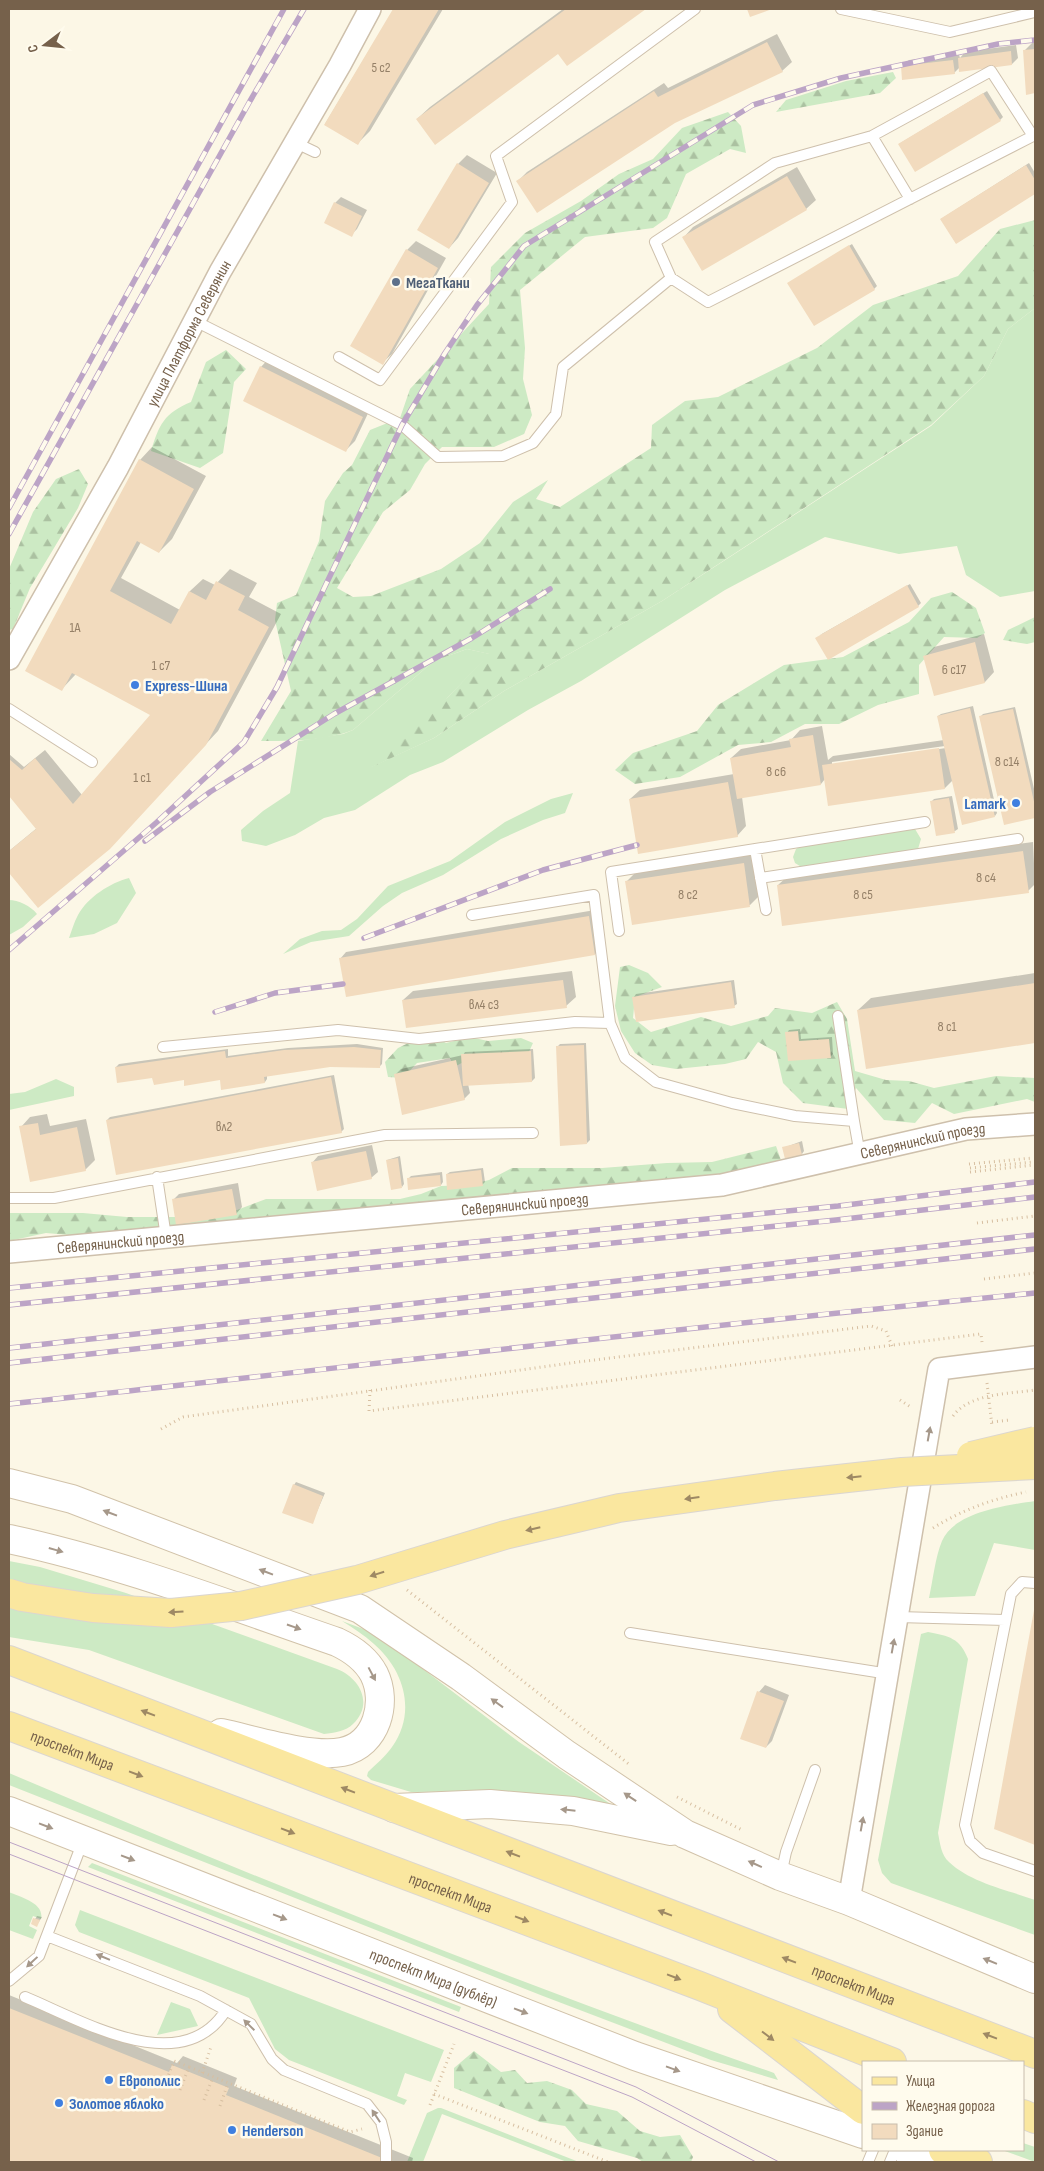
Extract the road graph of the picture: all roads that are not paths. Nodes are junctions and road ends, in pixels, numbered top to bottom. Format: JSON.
{"nodes":[{"id":1,"x":370,"y":9,"type":"edge"},
{"id":2,"x":695,"y":9,"type":"edge"},
{"id":3,"x":842,"y":9,"type":"edge"},
{"id":4,"x":1035,"y":12,"type":"edge"},
{"id":5,"x":872,"y":136,"type":"junction"},
{"id":6,"x":296,"y":142,"type":"junction"},
{"id":7,"x":315,"y":152,"type":"dead end"},
{"id":8,"x":910,"y":199,"type":"junction"},
{"id":9,"x":671,"y":278,"type":"junction"},
{"id":10,"x":195,"y":321,"type":"junction"},
{"id":11,"x":339,"y":357,"type":"dead end"},
{"id":12,"x":9,"y":658,"type":"edge"},
{"id":13,"x":9,"y":709,"type":"edge"},
{"id":14,"x":92,"y":762,"type":"dead end"},
{"id":15,"x":925,"y":822,"type":"dead end"},
{"id":16,"x":1018,"y":839,"type":"dead end"},
{"id":17,"x":755,"y":849,"type":"junction"},
{"id":18,"x":760,"y":878,"type":"junction"},
{"id":19,"x":766,"y":910,"type":"dead end"},
{"id":20,"x":472,"y":915,"type":"dead end"},
{"id":21,"x":619,"y":931,"type":"dead end"},
{"id":22,"x":838,"y":1016,"type":"dead end"},
{"id":23,"x":610,"y":1023,"type":"junction"},
{"id":24,"x":163,"y":1047,"type":"dead end"},
{"id":25,"x":854,"y":1121,"type":"junction"},
{"id":26,"x":1035,"y":1124,"type":"edge"},
{"id":27,"x":533,"y":1133,"type":"dead end"},
{"id":28,"x":860,"y":1155,"type":"junction"},
{"id":29,"x":157,"y":1178,"type":"junction"},
{"id":30,"x":9,"y":1198,"type":"edge"},
{"id":31,"x":166,"y":1237,"type":"junction"},
{"id":32,"x":9,"y":1252,"type":"edge"},
{"id":33,"x":1035,"y":1357,"type":"edge"},
{"id":34,"x":1035,"y":1441,"type":"edge"},
{"id":35,"x":1035,"y":1465,"type":"edge"},
{"id":36,"x":902,"y":1472,"type":"junction"},
{"id":37,"x":9,"y":1483,"type":"edge"},
{"id":38,"x":9,"y":1539,"type":"edge"},
{"id":39,"x":1035,"y":1583,"type":"edge"},
{"id":40,"x":9,"y":1593,"type":"edge"},
{"id":41,"x":898,"y":1617,"type":"junction"},
{"id":42,"x":1005,"y":1620,"type":"junction"},
{"id":43,"x":630,"y":1633,"type":"dead end"},
{"id":44,"x":9,"y":1660,"type":"edge"},
{"id":45,"x":888,"y":1674,"type":"junction"},
{"id":46,"x":179,"y":1725,"type":"junction"},
{"id":47,"x":9,"y":1726,"type":"edge"},
{"id":48,"x":815,"y":1770,"type":"dead end"},
{"id":49,"x":394,"y":1808,"type":"junction"},
{"id":50,"x":9,"y":1811,"type":"edge"},
{"id":51,"x":685,"y":1834,"type":"junction"},
{"id":52,"x":83,"y":1840,"type":"junction"},
{"id":53,"x":1035,"y":1871,"type":"edge"},
{"id":54,"x":780,"y":1876,"type":"junction"},
{"id":55,"x":849,"y":1901,"type":"junction"},
{"id":56,"x":46,"y":1936,"type":"junction"},
{"id":57,"x":1035,"y":1979,"type":"edge"},
{"id":58,"x":9,"y":1981,"type":"edge"},
{"id":59,"x":700,"y":1986,"type":"junction"},
{"id":60,"x":25,"y":1996,"type":"dead end"},
{"id":61,"x":226,"y":2010,"type":"junction"},
{"id":62,"x":1035,"y":2054,"type":"edge"},
{"id":63,"x":889,"y":2061,"type":"edge"},
{"id":64,"x":701,"y":2079,"type":"junction"},
{"id":65,"x":862,"y":2109,"type":"edge"},
{"id":66,"x":862,"y":2126,"type":"edge"},
{"id":67,"x":862,"y":2134,"type":"edge"},
{"id":68,"x":909,"y":2151,"type":"edge"},
{"id":69,"x":946,"y":2151,"type":"edge"},
{"id":70,"x":386,"y":2162,"type":"edge"},
{"id":71,"x":940,"y":2162,"type":"edge"},
{"id":72,"x":978,"y":2162,"type":"edge"}],
"edges":[{"from":1,"to":6,"type":"street","name":"улица Платформа Северянин"},
{"from":2,"to":11,"type":"lane"},
{"from":3,"to":4,"type":"lane"},
{"from":5,"to":8,"type":"lane"},
{"from":5,"to":8,"type":"lane"},
{"from":5,"to":9,"type":"lane"},
{"from":6,"to":7,"type":"lane"},
{"from":6,"to":10,"type":"street","name":"улица Платформа Северянин"},
{"from":8,"to":9,"type":"lane"},
{"from":9,"to":10,"type":"lane"},
{"from":10,"to":12,"type":"street","name":"улица Платформа Северянин"},
{"from":13,"to":14,"type":"lane"},
{"from":15,"to":17,"type":"lane"},
{"from":16,"to":18,"type":"lane"},
{"from":17,"to":18,"type":"lane"},
{"from":17,"to":21,"type":"lane"},
{"from":18,"to":19,"type":"lane"},
{"from":20,"to":23,"type":"lane"},
{"from":22,"to":25,"type":"lane"},
{"from":23,"to":24,"type":"lane"},
{"from":23,"to":25,"type":"lane"},
{"from":25,"to":28,"type":"lane"},
{"from":26,"to":28,"type":"street","name":"Северянинский проезд"},
{"from":27,"to":29,"type":"lane"},
{"from":28,"to":31,"type":"street","name":"Северянинский проезд"},
{"from":29,"to":30,"type":"lane"},
{"from":29,"to":31,"type":"lane"},
{"from":31,"to":32,"type":"street","name":"Северянинский проезд"},
{"from":41,"to":33,"type":"street","one_way":true},
{"from":34,"to":36,"type":"main road","bridge":true},
{"from":35,"to":36,"type":"main road","bridge":true},
{"from":36,"to":40,"type":"main road","one_way":true,"bridge":true},
{"from":51,"to":37,"type":"main road","name":"проспект Мира","one_way":true},
{"from":38,"to":46,"type":"main road","one_way":true},
{"from":39,"to":42,"type":"lane"},
{"from":41,"to":42,"type":"lane"},
{"from":45,"to":41,"type":"street","one_way":true},
{"from":42,"to":53,"type":"lane"},
{"from":43,"to":45,"type":"lane"},
{"from":46,"to":44,"type":"main road","name":"проспект Мира","one_way":true},
{"from":55,"to":45,"type":"street","one_way":true},
{"from":49,"to":46,"type":"main road","name":"проспект Мира","one_way":true},
{"from":47,"to":59,"type":"main road","name":"проспект Мира","one_way":true},
{"from":48,"to":54,"type":"lane"},
{"from":51,"to":49,"type":"main road","name":"проспект Мира","one_way":true},
{"from":62,"to":49,"type":"main road","name":"проспект Мира","one_way":true},
{"from":50,"to":52,"type":"main road","name":"проспект Мира (дублёр)","one_way":true},
{"from":54,"to":51,"type":"main road","name":"проспект Мира","one_way":true},
{"from":52,"to":56,"type":"lane"},
{"from":52,"to":64,"type":"main road","name":"проспект Мира (дублёр)","one_way":true},
{"from":54,"to":55,"type":"main road","name":"проспект Мира"},
{"from":57,"to":55,"type":"main road","name":"проспект Мира","one_way":true},
{"from":56,"to":58,"type":"lane","one_way":true},
{"from":61,"to":56,"type":"lane","one_way":true},
{"from":59,"to":63,"type":"main road","name":"проспект Мира"},
{"from":59,"to":65,"type":"main road","one_way":true},
{"from":60,"to":61,"type":"lane"},
{"from":70,"to":61,"type":"lane","one_way":true},
{"from":64,"to":66,"type":"main road"},
{"from":64,"to":67,"type":"main road","name":"проспект Мира (дублёр)"},
{"from":68,"to":71,"type":"main road"},
{"from":69,"to":72,"type":"main road"}]}
